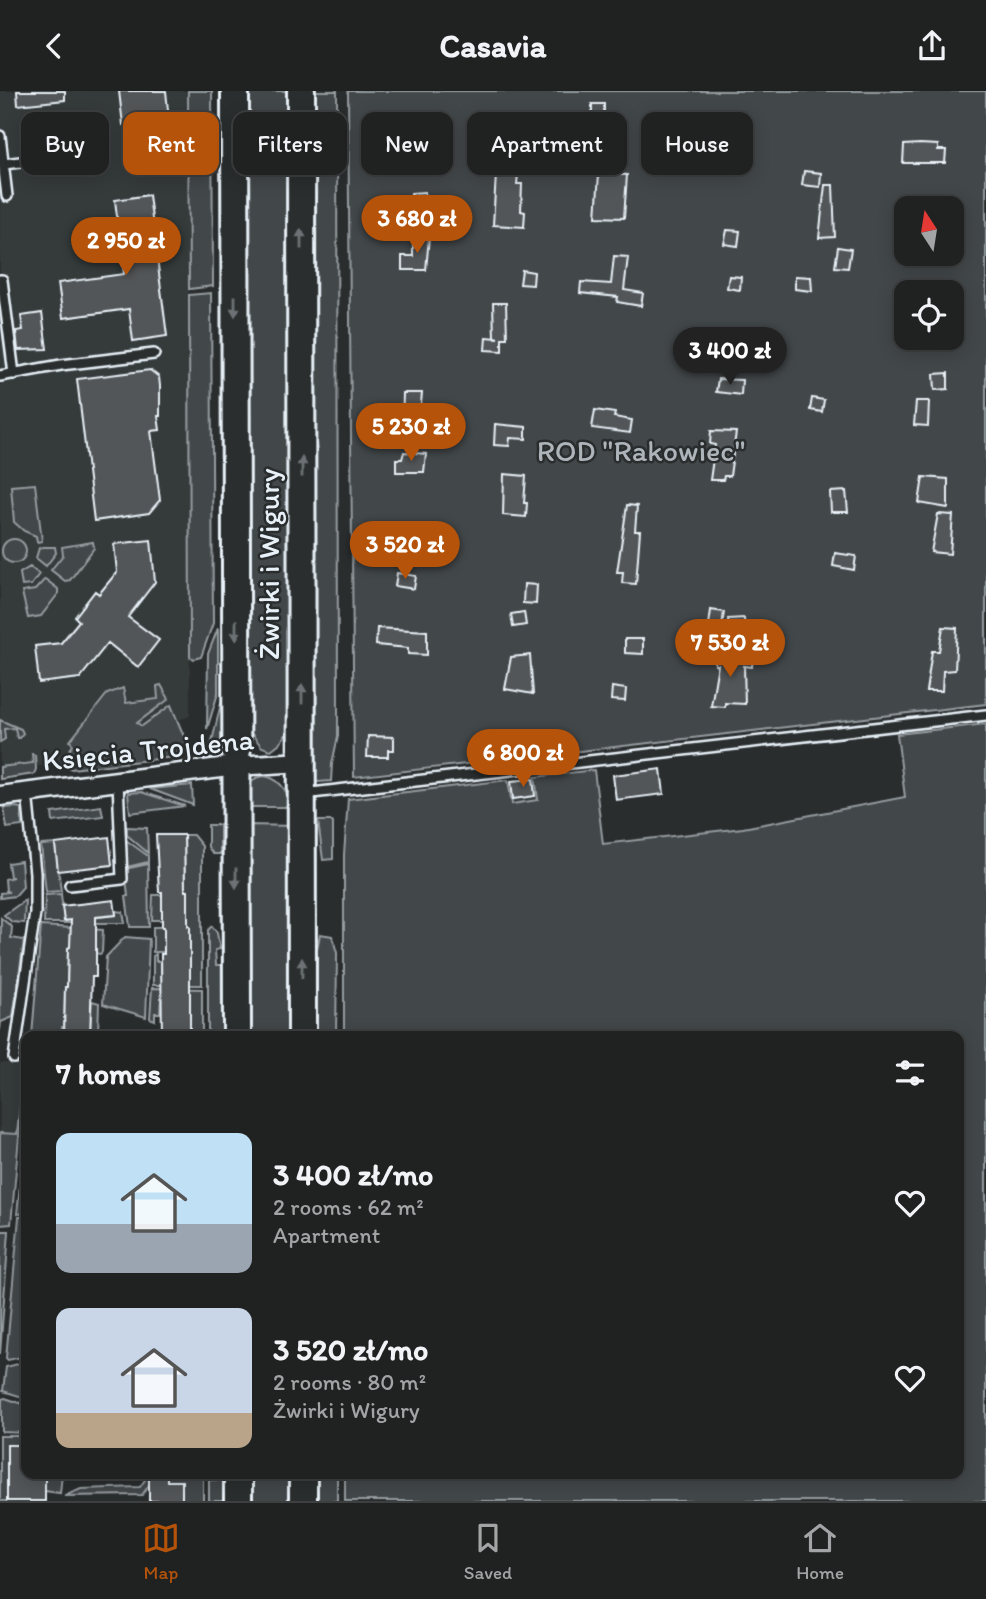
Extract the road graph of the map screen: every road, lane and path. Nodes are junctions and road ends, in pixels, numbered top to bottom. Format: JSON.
{"nodes":[{"id":1,"x":235,"y":91,"type":"edge"},
{"id":2,"x":301,"y":91,"type":"edge"},
{"id":3,"x":0,"y":136,"type":"edge"},
{"id":4,"x":21,"y":162,"type":"edge"},
{"id":5,"x":4,"y":164,"type":"junction"},
{"id":6,"x":7,"y":196,"type":"dead end"},
{"id":7,"x":0,"y":280,"type":"edge"},
{"id":8,"x":154,"y":354,"type":"dead end"},
{"id":9,"x":14,"y":374,"type":"junction"},
{"id":10,"x":0,"y":376,"type":"edge"},
{"id":11,"x":986,"y":715,"type":"edge"},
{"id":12,"x":303,"y":762,"type":"junction"},
{"id":13,"x":236,"y":766,"type":"junction"},
{"id":14,"x":118,"y":781,"type":"junction"},
{"id":15,"x":27,"y":792,"type":"junction"},
{"id":16,"x":303,"y":794,"type":"junction"},
{"id":17,"x":0,"y":796,"type":"edge"},
{"id":18,"x":70,"y":885,"type":"dead end"},
{"id":19,"x":237,"y":1031,"type":"edge"},
{"id":20,"x":302,"y":1031,"type":"edge"},
{"id":21,"x":14,"y":1058,"type":"dead end"},
{"id":22,"x":238,"y":1479,"type":"edge"},
{"id":23,"x":303,"y":1479,"type":"edge"},
{"id":24,"x":238,"y":1501,"type":"edge"},
{"id":25,"x":303,"y":1501,"type":"edge"}],
"edges":[{"from":1,"to":13,"type":"main road","name":"Żwirki i Wigury","one_way":true},
{"from":12,"to":2,"type":"main road","name":"Żwirki i Wigury","one_way":true},
{"from":3,"to":5,"type":"lane"},
{"from":4,"to":5,"type":"lane"},
{"from":5,"to":6,"type":"lane"},
{"from":7,"to":9,"type":"lane"},
{"from":8,"to":9,"type":"lane"},
{"from":9,"to":10,"type":"lane"},
{"from":11,"to":16,"type":"lane"},
{"from":12,"to":13,"type":"street","name":"Księcia Trojdena"},
{"from":12,"to":16,"type":"main road","name":"Żwirki i Wigury"},
{"from":13,"to":14,"type":"street","name":"Księcia Trojdena"},
{"from":13,"to":19,"type":"main road","name":"Żwirki i Wigury","one_way":true},
{"from":14,"to":15,"type":"street","name":"Księcia Trojdena"},
{"from":14,"to":18,"type":"lane"},
{"from":15,"to":17,"type":"street","name":"Księcia Trojdena"},
{"from":15,"to":21,"type":"lane"},
{"from":20,"to":16,"type":"main road","name":"Żwirki i Wigury","one_way":true},
{"from":22,"to":24,"type":"main road"},
{"from":23,"to":25,"type":"main road"}]}
